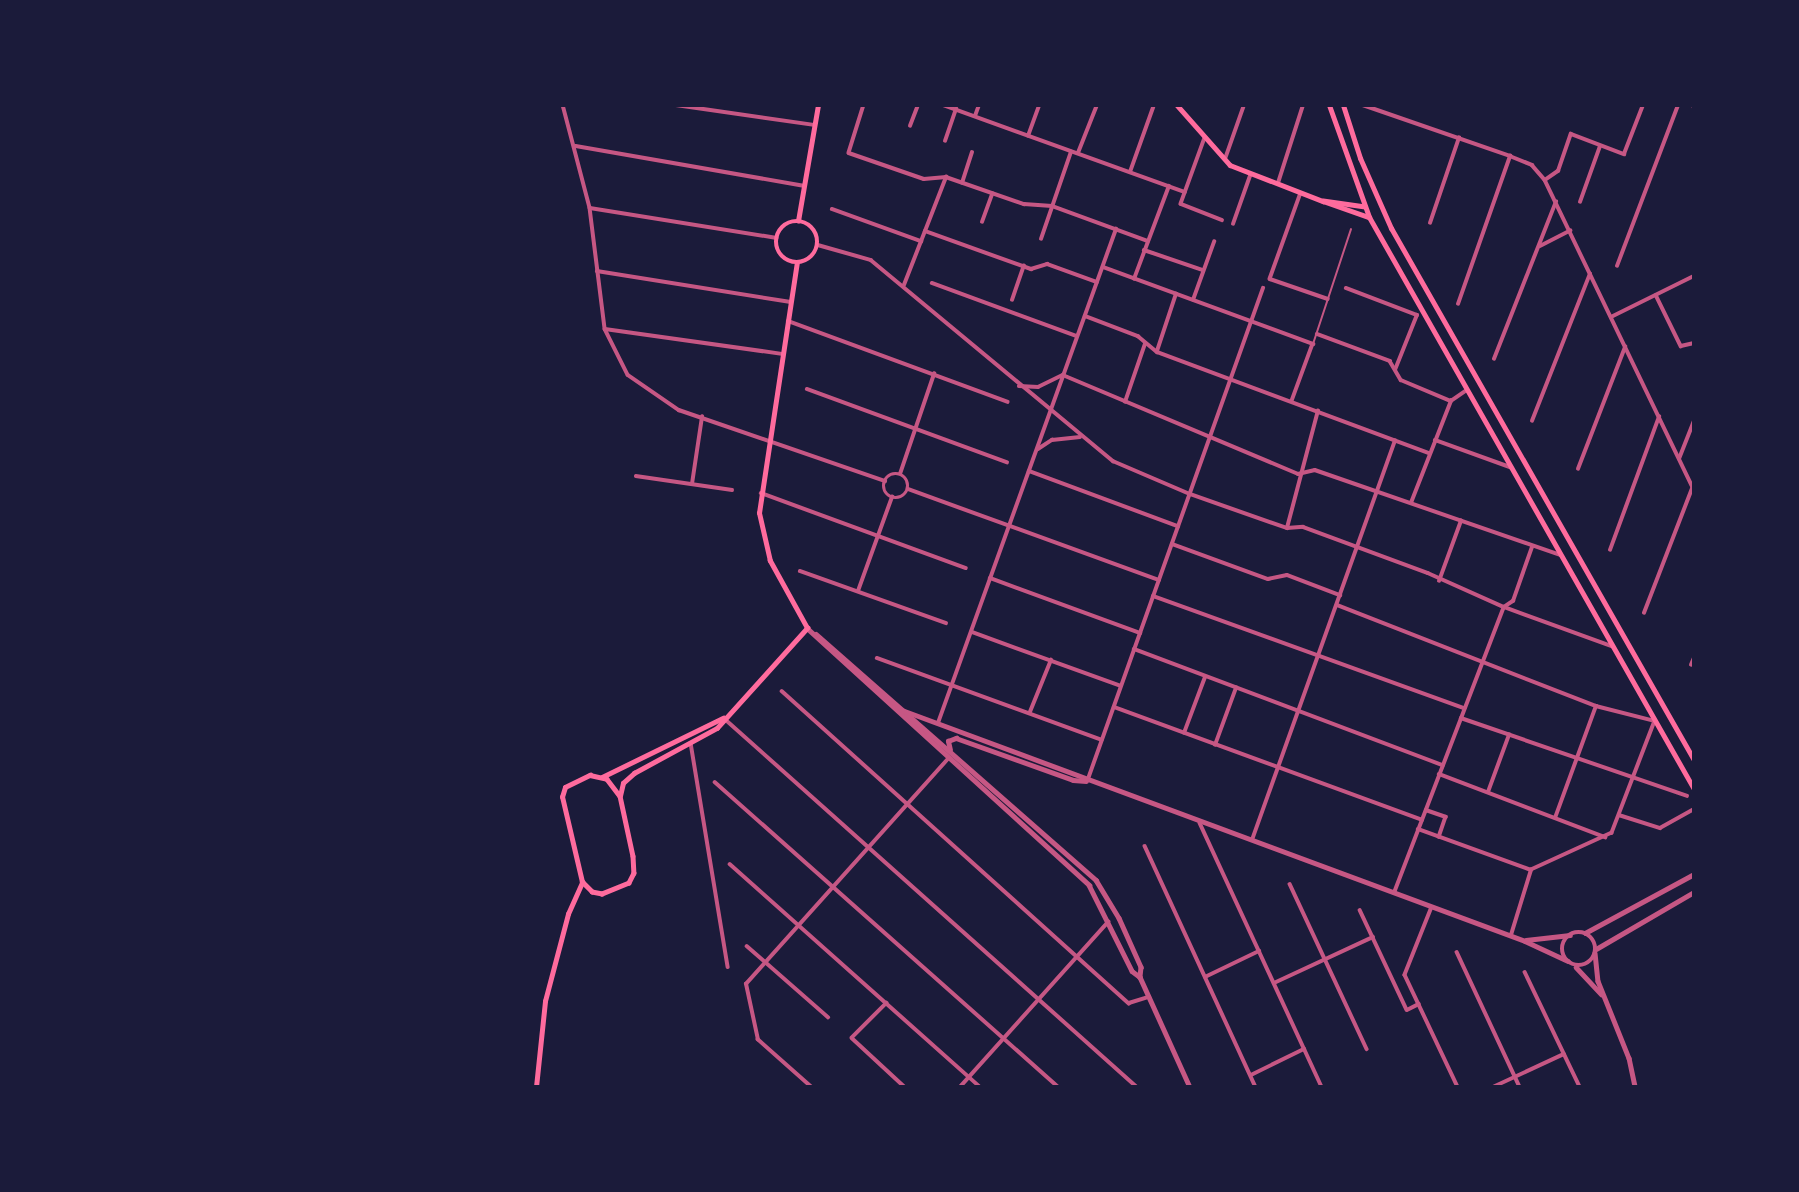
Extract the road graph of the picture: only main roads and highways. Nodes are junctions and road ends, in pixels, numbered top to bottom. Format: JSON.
{"nodes":[{"id":1,"x":818,"y":105,"type":"edge"},
{"id":2,"x":1177,"y":105,"type":"edge"},
{"id":3,"x":1329,"y":105,"type":"edge"},
{"id":4,"x":1343,"y":105,"type":"edge"},
{"id":5,"x":1323,"y":201,"type":"junction"},
{"id":6,"x":1379,"y":203,"type":"junction"},
{"id":7,"x":1365,"y":207,"type":"junction"},
{"id":8,"x":1384,"y":213,"type":"junction"},
{"id":9,"x":1370,"y":218,"type":"junction"},
{"id":10,"x":798,"y":221,"type":"junction"},
{"id":11,"x":797,"y":263,"type":"junction"},
{"id":12,"x":724,"y":717,"type":"junction"},
{"id":13,"x":1694,"y":760,"type":"edge"},
{"id":14,"x":601,"y":778,"type":"junction"},
{"id":15,"x":1694,"y":789,"type":"edge"},
{"id":16,"x":620,"y":796,"type":"junction"},
{"id":17,"x":582,"y":883,"type":"junction"},
{"id":18,"x":536,"y":1087,"type":"edge"}],
"edges":[{"from":1,"to":10,"type":"main road"},
{"from":2,"to":5,"type":"main road"},
{"from":3,"to":7,"type":"main road"},
{"from":4,"to":6,"type":"main road"},
{"from":5,"to":7,"type":"main road"},
{"from":5,"to":9,"type":"main road"},
{"from":6,"to":7,"type":"main road"},
{"from":6,"to":8,"type":"main road"},
{"from":7,"to":9,"type":"main road"},
{"from":8,"to":9,"type":"main road"},
{"from":8,"to":13,"type":"main road"},
{"from":9,"to":15,"type":"main road"},
{"from":10,"to":11,"type":"main road"},
{"from":10,"to":11,"type":"main road"},
{"from":11,"to":12,"type":"main road"},
{"from":12,"to":14,"type":"main road"},
{"from":12,"to":16,"type":"main road"},
{"from":14,"to":16,"type":"main road"},
{"from":14,"to":17,"type":"main road"},
{"from":16,"to":17,"type":"main road"},
{"from":17,"to":18,"type":"main road"}]}
